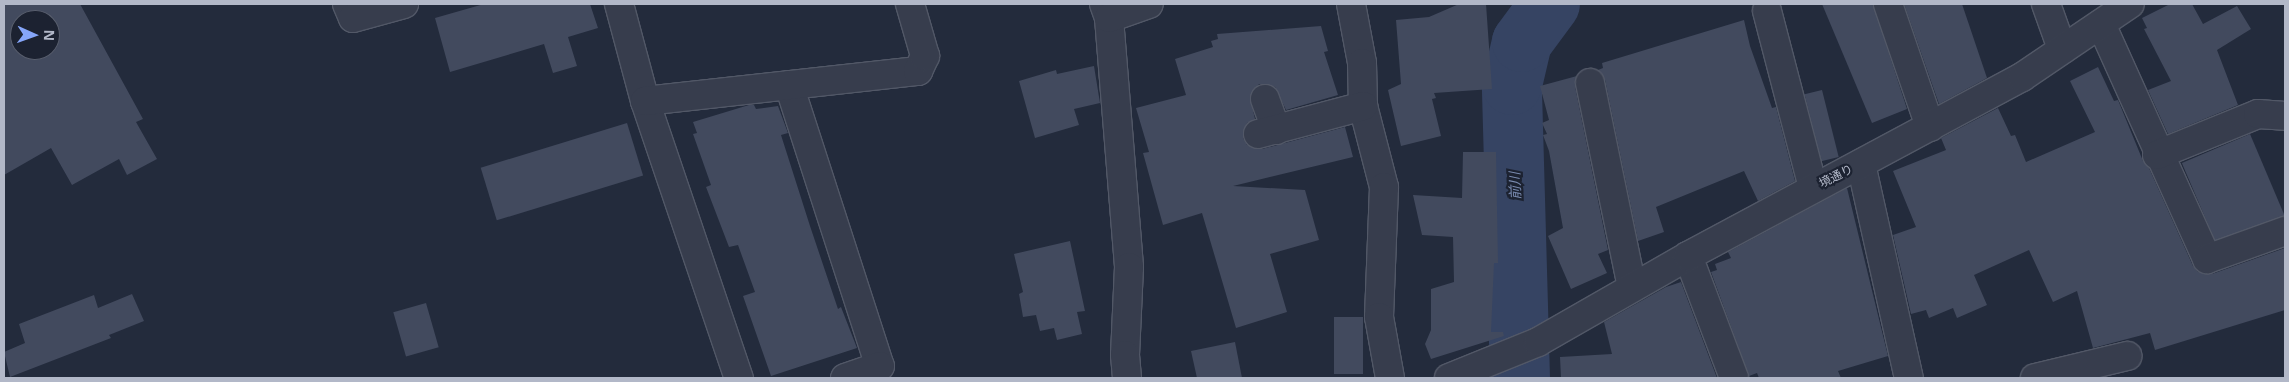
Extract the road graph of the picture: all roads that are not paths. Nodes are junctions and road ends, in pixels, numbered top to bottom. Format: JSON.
{"nodes":[{"id":1,"x":348,"y":4,"type":"edge"},
{"id":2,"x":404,"y":4,"type":"edge"},
{"id":3,"x":619,"y":4,"type":"edge"},
{"id":4,"x":910,"y":4,"type":"edge"},
{"id":5,"x":1149,"y":4,"type":"edge"},
{"id":6,"x":1351,"y":4,"type":"edge"},
{"id":7,"x":1888,"y":4,"type":"edge"},
{"id":8,"x":2046,"y":4,"type":"edge"},
{"id":9,"x":2130,"y":4,"type":"edge"},
{"id":10,"x":1106,"y":11,"type":"edge"},
{"id":11,"x":1767,"y":11,"type":"dead end"},
{"id":12,"x":2101,"y":24,"type":"junction"},
{"id":13,"x":2062,"y":49,"type":"junction"},
{"id":14,"x":1590,"y":83,"type":"dead end"},
{"id":15,"x":789,"y":85,"type":"junction"},
{"id":16,"x":1265,"y":99,"type":"dead end"},
{"id":17,"x":645,"y":101,"type":"junction"},
{"id":18,"x":1363,"y":106,"type":"junction"},
{"id":19,"x":2285,"y":116,"type":"edge"},
{"id":20,"x":1930,"y":127,"type":"junction"},
{"id":21,"x":2158,"y":155,"type":"junction"},
{"id":22,"x":1861,"y":164,"type":"junction"},
{"id":23,"x":1813,"y":188,"type":"junction"},
{"id":24,"x":2285,"y":231,"type":"edge"},
{"id":25,"x":1688,"y":256,"type":"junction"},
{"id":26,"x":1632,"y":287,"type":"junction"},
{"id":27,"x":2127,"y":356,"type":"dead end"},
{"id":28,"x":1493,"y":366,"type":"edge"},
{"id":29,"x":739,"y":378,"type":"edge"},
{"id":30,"x":845,"y":378,"type":"edge"},
{"id":31,"x":1127,"y":378,"type":"edge"},
{"id":32,"x":1390,"y":378,"type":"edge"},
{"id":33,"x":1449,"y":378,"type":"edge"},
{"id":34,"x":1734,"y":378,"type":"edge"},
{"id":35,"x":1909,"y":378,"type":"edge"},
{"id":36,"x":2035,"y":378,"type":"edge"}],
"edges":[{"from":1,"to":2,"type":"street"},
{"from":3,"to":17,"type":"street"},
{"from":4,"to":15,"type":"street"},
{"from":5,"to":10,"type":"street"},
{"from":6,"to":18,"type":"street"},
{"from":7,"to":20,"type":"street"},
{"from":8,"to":13,"type":"street"},
{"from":9,"to":12,"type":"street","name":"境通り"},
{"from":10,"to":31,"type":"street"},
{"from":11,"to":23,"type":"street"},
{"from":12,"to":13,"type":"street","name":"境通り"},
{"from":12,"to":21,"type":"street"},
{"from":13,"to":20,"type":"street","name":"境通り"},
{"from":14,"to":26,"type":"street"},
{"from":15,"to":17,"type":"street"},
{"from":15,"to":30,"type":"street"},
{"from":16,"to":18,"type":"street"},
{"from":17,"to":29,"type":"street"},
{"from":18,"to":32,"type":"street"},
{"from":19,"to":21,"type":"street"},
{"from":20,"to":22,"type":"street","name":"境通り"},
{"from":21,"to":24,"type":"street"},
{"from":22,"to":23,"type":"street","name":"境通り"},
{"from":22,"to":35,"type":"street"},
{"from":23,"to":25,"type":"street","name":"境通り"},
{"from":25,"to":26,"type":"street","name":"境通り"},
{"from":25,"to":34,"type":"street"},
{"from":26,"to":28,"type":"street","name":"境通り"},
{"from":27,"to":36,"type":"street"},
{"from":28,"to":33,"type":"street"}]}
